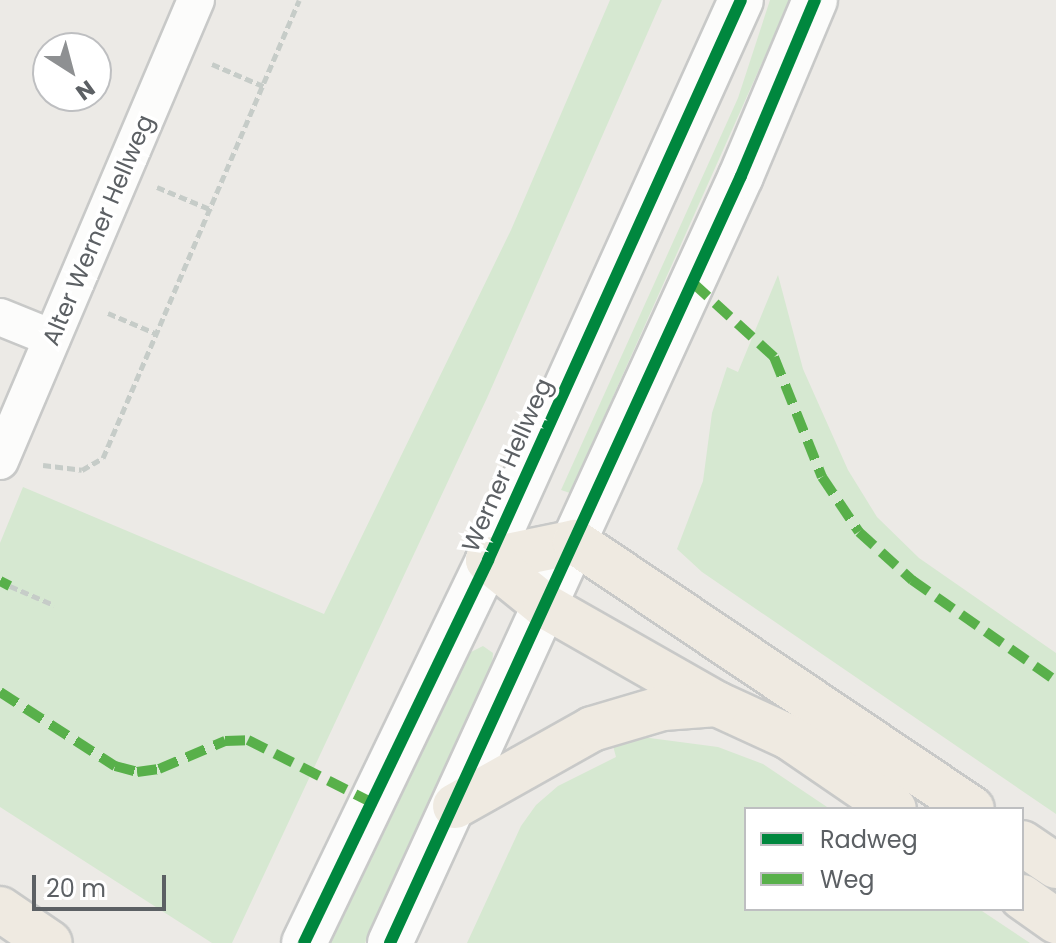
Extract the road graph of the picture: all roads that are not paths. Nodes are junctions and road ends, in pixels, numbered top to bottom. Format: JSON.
{"nodes":[{"id":1,"x":196,"y":0,"type":"edge"},
{"id":2,"x":741,"y":0,"type":"edge"},
{"id":3,"x":815,"y":0,"type":"edge"},
{"id":4,"x":0,"y":317,"type":"edge"},
{"id":5,"x":52,"y":338,"type":"junction"},
{"id":6,"x":2,"y":455,"type":"edge"},
{"id":7,"x":575,"y":542,"type":"junction"},
{"id":8,"x":488,"y":560,"type":"junction"},
{"id":9,"x":545,"y":606,"type":"junction"},
{"id":10,"x":717,"y":704,"type":"junction"},
{"id":11,"x":455,"y":806,"type":"junction"},
{"id":12,"x":891,"y":807,"type":"edge"},
{"id":13,"x":969,"y":807,"type":"edge"},
{"id":14,"x":1024,"y":844,"type":"edge"},
{"id":15,"x":1056,"y":866,"type":"edge"},
{"id":16,"x":1024,"y":898,"type":"edge"},
{"id":17,"x":0,"y":909,"type":"edge"},
{"id":18,"x":1056,"y":921,"type":"edge"},
{"id":19,"x":50,"y":943,"type":"edge"},
{"id":20,"x":304,"y":943,"type":"edge"},
{"id":21,"x":390,"y":943,"type":"edge"}],
"edges":[{"from":1,"to":5,"type":"street","name":"Alter Werner Hellweg"},
{"from":2,"to":8,"type":"main road","name":"Werner Hellweg"},
{"from":3,"to":7,"type":"main road"},
{"from":4,"to":5,"type":"street"},
{"from":5,"to":6,"type":"street","name":"Alter Werner Hellweg"},
{"from":7,"to":8,"type":"highway"},
{"from":7,"to":9,"type":"main road"},
{"from":7,"to":13,"type":"highway"},
{"from":8,"to":9,"type":"highway"},
{"from":8,"to":20,"type":"main road","name":"Werner Hellweg"},
{"from":9,"to":10,"type":"highway"},
{"from":9,"to":11,"type":"main road"},
{"from":10,"to":11,"type":"highway"},
{"from":10,"to":12,"type":"highway"},
{"from":11,"to":21,"type":"main road"},
{"from":14,"to":15,"type":"highway"},
{"from":16,"to":18,"type":"highway"},
{"from":17,"to":19,"type":"highway"}]}
